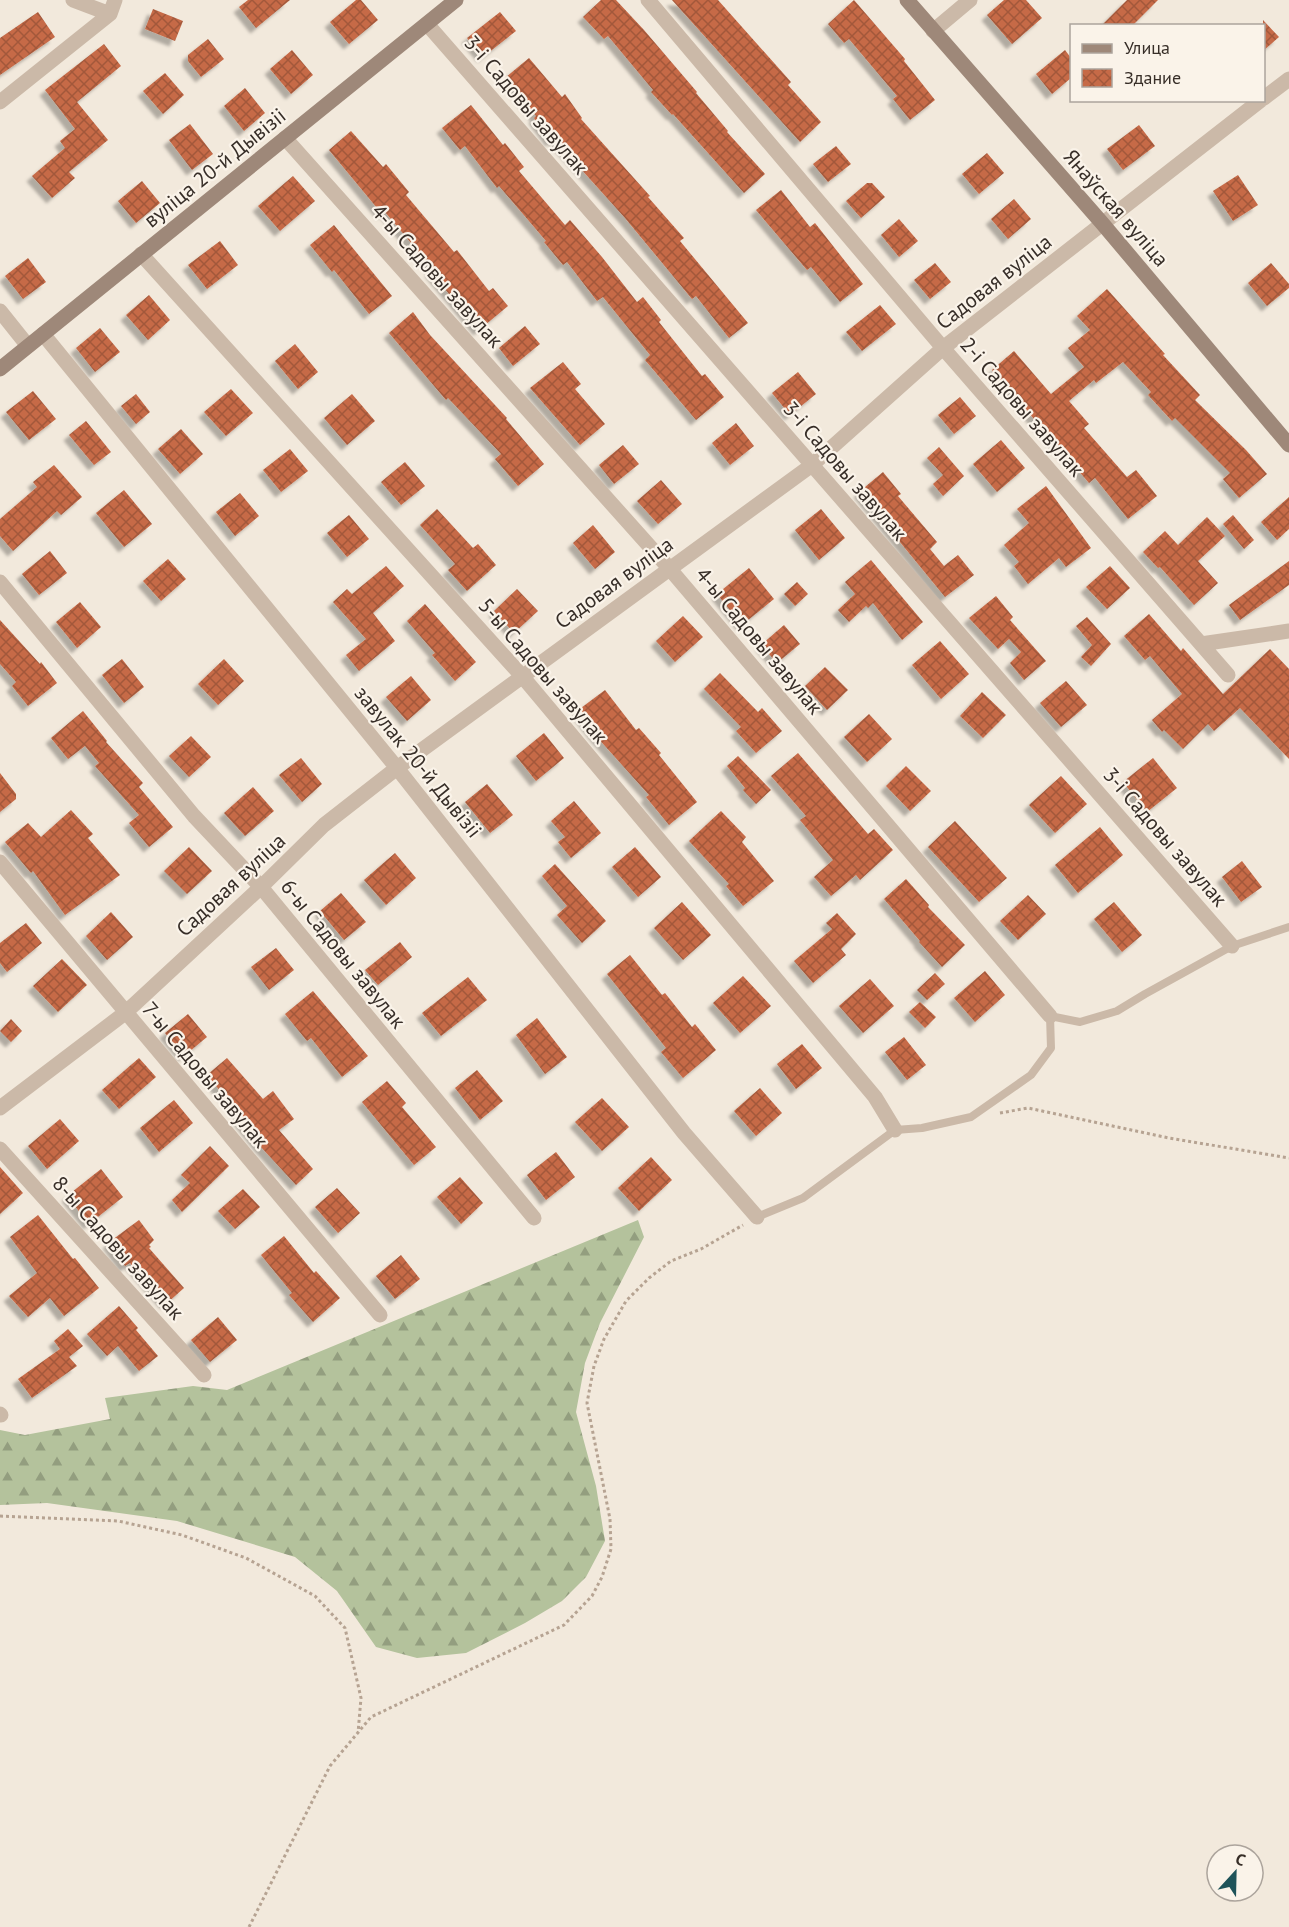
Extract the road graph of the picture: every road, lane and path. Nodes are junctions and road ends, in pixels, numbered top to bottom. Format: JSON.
{"nodes":[{"id":1,"x":73,"y":0,"type":"edge"},
{"id":2,"x":456,"y":0,"type":"edge"},
{"id":3,"x":648,"y":0,"type":"edge"},
{"id":4,"x":908,"y":0,"type":"edge"},
{"id":5,"x":970,"y":0,"type":"edge"},
{"id":6,"x":112,"y":7,"type":"edge"},
{"id":7,"x":428,"y":24,"type":"junction"},
{"id":8,"x":933,"y":31,"type":"junction"},
{"id":9,"x":1289,"y":79,"type":"edge"},
{"id":10,"x":1265,"y":97,"type":"edge"},
{"id":11,"x":0,"y":102,"type":"edge"},
{"id":12,"x":1258,"y":102,"type":"edge"},
{"id":13,"x":285,"y":138,"type":"junction"},
{"id":14,"x":1102,"y":223,"type":"junction"},
{"id":15,"x":141,"y":254,"type":"junction"},
{"id":16,"x":0,"y":311,"type":"edge"},
{"id":17,"x":44,"y":334,"type":"junction"},
{"id":18,"x":28,"y":346,"type":"junction"},
{"id":19,"x":944,"y":348,"type":"junction"},
{"id":20,"x":0,"y":369,"type":"edge"},
{"id":21,"x":1289,"y":445,"type":"edge"},
{"id":22,"x":812,"y":465,"type":"junction"},
{"id":23,"x":669,"y":568,"type":"junction"},
{"id":24,"x":0,"y":582,"type":"edge"},
{"id":25,"x":1289,"y":631,"type":"edge"},
{"id":26,"x":1201,"y":644,"type":"junction"},
{"id":27,"x":1228,"y":675,"type":"dead end"},
{"id":28,"x":522,"y":676,"type":"junction"},
{"id":29,"x":397,"y":768,"type":"junction"},
{"id":30,"x":0,"y":862,"type":"edge"},
{"id":31,"x":261,"y":886,"type":"junction"},
{"id":32,"x":1289,"y":927,"type":"edge"},
{"id":33,"x":1232,"y":946,"type":"junction"},
{"id":34,"x":125,"y":1013,"type":"junction"},
{"id":35,"x":1050,"y":1016,"type":"junction"},
{"id":36,"x":0,"y":1108,"type":"edge"},
{"id":37,"x":971,"y":1117,"type":"junction"},
{"id":38,"x":895,"y":1130,"type":"junction"},
{"id":39,"x":0,"y":1149,"type":"edge"},
{"id":40,"x":1289,"y":1158,"type":"edge"},
{"id":41,"x":757,"y":1217,"type":"junction"},
{"id":42,"x":534,"y":1218,"type":"dead end"},
{"id":43,"x":380,"y":1315,"type":"dead end"},
{"id":44,"x":204,"y":1375,"type":"dead end"},
{"id":45,"x":0,"y":1516,"type":"edge"},
{"id":46,"x":358,"y":1733,"type":"junction"},
{"id":47,"x":249,"y":1927,"type":"edge"}],
"edges":[{"from":1,"to":6,"type":"street"},
{"from":2,"to":7,"type":"street","name":"вуліца 20-й Дывізіі"},
{"from":3,"to":19,"type":"street","name":"2-і Садовы завулак"},
{"from":4,"to":8,"type":"street","name":"Янаўская вуліца"},
{"from":5,"to":8,"type":"street"},
{"from":6,"to":11,"type":"street"},
{"from":7,"to":13,"type":"street","name":"вуліца 20-й Дывізіі"},
{"from":7,"to":22,"type":"street","name":"3-і Садовы завулак"},
{"from":8,"to":14,"type":"street","name":"Янаўская вуліца"},
{"from":9,"to":10,"type":"street","name":"Садовая вуліца"},
{"from":12,"to":14,"type":"street","name":"Садовая вуліца"},
{"from":13,"to":15,"type":"street","name":"вуліца 20-й Дывізіі"},
{"from":13,"to":23,"type":"street","name":"4-ы Садовы завулак"},
{"from":14,"to":19,"type":"street","name":"Садовая вуліца"},
{"from":14,"to":21,"type":"street","name":"Янаўская вуліца"},
{"from":15,"to":17,"type":"street","name":"вуліца 20-й Дывізіі"},
{"from":15,"to":28,"type":"street","name":"5-ы Садовы завулак"},
{"from":16,"to":18,"type":"street"},
{"from":17,"to":18,"type":"street","name":"вуліца 20-й Дывізіі"},
{"from":17,"to":29,"type":"street","name":"завулак 20-й Дывізіі"},
{"from":18,"to":20,"type":"street","name":"вуліца 20-й Дывізіі"},
{"from":19,"to":22,"type":"street","name":"Садовая вуліца"},
{"from":19,"to":26,"type":"street","name":"2-і Садовы завулак"},
{"from":22,"to":23,"type":"street","name":"Садовая вуліца"},
{"from":22,"to":33,"type":"street","name":"3-і Садовы завулак"},
{"from":23,"to":28,"type":"street","name":"Садовая вуліца"},
{"from":23,"to":35,"type":"street","name":"4-ы Садовы завулак"},
{"from":24,"to":31,"type":"street","name":"6-ы Садовы завулак"},
{"from":25,"to":26,"type":"street"},
{"from":26,"to":27,"type":"street","name":"2-і Садовы завулак"},
{"from":28,"to":29,"type":"street","name":"Садовая вуліца"},
{"from":28,"to":38,"type":"street","name":"5-ы Садовы завулак"},
{"from":29,"to":31,"type":"street","name":"Садовая вуліца"},
{"from":29,"to":41,"type":"street","name":"завулак 20-й Дывізіі"},
{"from":30,"to":34,"type":"street","name":"7-ы Садовы завулак"},
{"from":31,"to":34,"type":"street","name":"Садовая вуліца"},
{"from":31,"to":42,"type":"street","name":"6-ы Садовы завулак"},
{"from":32,"to":33,"type":"lane"},
{"from":33,"to":35,"type":"lane"},
{"from":34,"to":36,"type":"street","name":"Садовая вуліца"},
{"from":34,"to":43,"type":"street","name":"7-ы Садовы завулак"},
{"from":35,"to":37,"type":"lane"},
{"from":37,"to":38,"type":"lane"},
{"from":37,"to":40,"type":"path"},
{"from":38,"to":41,"type":"lane"},
{"from":39,"to":44,"type":"street","name":"8-ы Садовы завулак"},
{"from":41,"to":46,"type":"path"},
{"from":45,"to":46,"type":"path"},
{"from":46,"to":47,"type":"path"}]}
